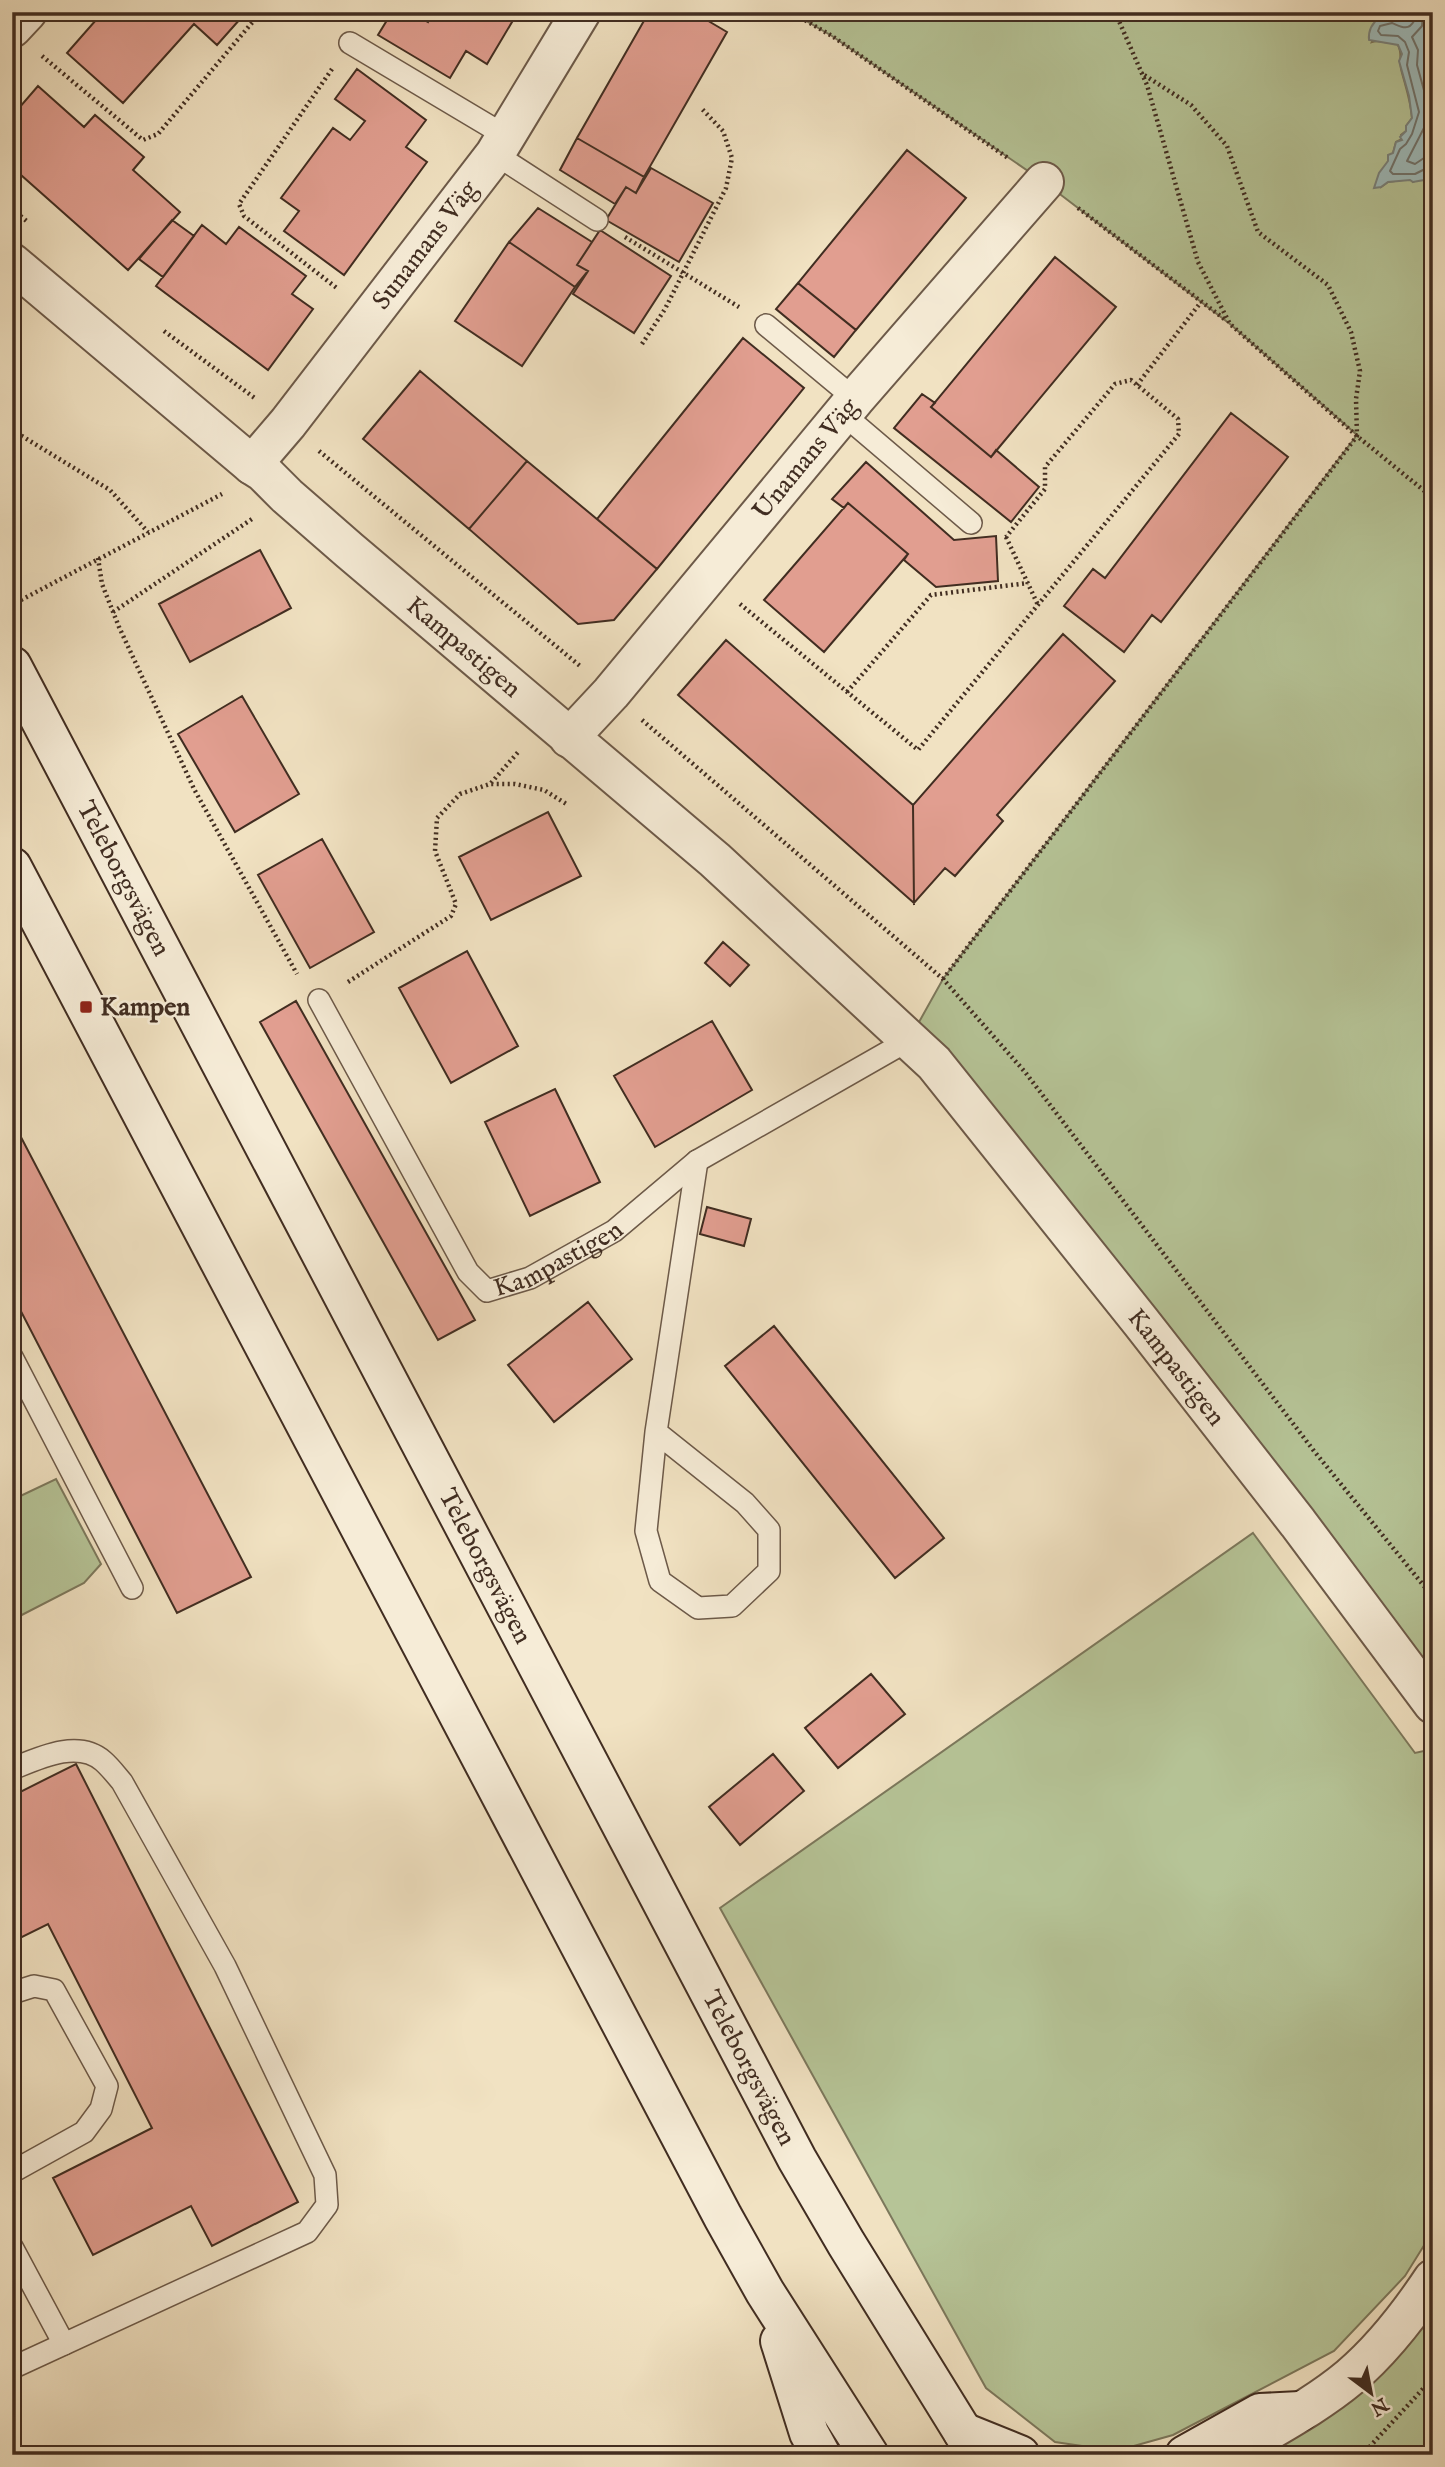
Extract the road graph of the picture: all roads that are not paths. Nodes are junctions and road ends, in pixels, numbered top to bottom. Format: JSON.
{"nodes":[{"id":1,"x":582,"y":12,"type":"edge"},
{"id":2,"x":349,"y":43,"type":"road end"},
{"id":3,"x":500,"y":145,"type":"junction"},
{"id":4,"x":1044,"y":182,"type":"dead end"},
{"id":5,"x":597,"y":220,"type":"road end"},
{"id":6,"x":12,"y":263,"type":"edge"},
{"id":7,"x":766,"y":324,"type":"road end"},
{"id":8,"x":849,"y":407,"type":"junction"},
{"id":9,"x":267,"y":478,"type":"junction"},
{"id":10,"x":971,"y":523,"type":"road end"},
{"id":11,"x":12,"y":666,"type":"edge"},
{"id":12,"x":569,"y":738,"type":"junction"},
{"id":13,"x":12,"y":867,"type":"edge"},
{"id":14,"x":318,"y":1000,"type":"road end"},
{"id":15,"x":909,"y":1040,"type":"junction"},
{"id":16,"x":697,"y":1161,"type":"junction"},
{"id":17,"x":12,"y":1357,"type":"edge"},
{"id":18,"x":656,"y":1432,"type":"junction"},
{"id":19,"x":132,"y":1588,"type":"dead end"},
{"id":20,"x":1433,"y":1704,"type":"edge"},
{"id":21,"x":12,"y":1769,"type":"edge"},
{"id":22,"x":12,"y":1993,"type":"edge"},
{"id":23,"x":12,"y":2172,"type":"edge"},
{"id":24,"x":12,"y":2247,"type":"edge"},
{"id":25,"x":1433,"y":2279,"type":"edge"},
{"id":26,"x":765,"y":2292,"type":"junction"},
{"id":27,"x":1419,"y":2328,"type":"edge"},
{"id":28,"x":64,"y":2344,"type":"junction"},
{"id":29,"x":12,"y":2368,"type":"edge"},
{"id":30,"x":1348,"y":2378,"type":"junction"},
{"id":31,"x":1300,"y":2411,"type":"junction"},
{"id":32,"x":970,"y":2443,"type":"edge"},
{"id":33,"x":821,"y":2455,"type":"edge"},
{"id":34,"x":869,"y":2455,"type":"edge"},
{"id":35,"x":1020,"y":2455,"type":"edge"},
{"id":36,"x":1185,"y":2455,"type":"edge"},
{"id":37,"x":1228,"y":2455,"type":"edge"},
{"id":38,"x":1282,"y":2455,"type":"edge"}],
"edges":[{"from":1,"to":3,"type":"main road","name":"Sunamans Väg"},
{"from":2,"to":3,"type":"lane"},
{"from":3,"to":5,"type":"lane"},
{"from":3,"to":9,"type":"main road","name":"Sunamans Väg"},
{"from":4,"to":8,"type":"main road","name":"Unamans Väg"},
{"from":6,"to":9,"type":"main road","name":"Kampastigen"},
{"from":7,"to":8,"type":"lane"},
{"from":8,"to":10,"type":"lane"},
{"from":8,"to":12,"type":"main road","name":"Unamans Väg"},
{"from":9,"to":12,"type":"main road","name":"Kampastigen"},
{"from":11,"to":32,"type":"main road","name":"Teleborgsvägen"},
{"from":12,"to":15,"type":"main road","name":"Kampastigen"},
{"from":13,"to":26,"type":"main road"},
{"from":14,"to":16,"type":"lane","name":"Kampastigen"},
{"from":15,"to":16,"type":"lane","name":"Kampastigen"},
{"from":15,"to":20,"type":"main road","name":"Kampastigen"},
{"from":16,"to":18,"type":"lane"},
{"from":17,"to":19,"type":"lane"},
{"from":18,"to":18,"type":"lane"},
{"from":21,"to":28,"type":"lane"},
{"from":22,"to":23,"type":"lane"},
{"from":24,"to":28,"type":"lane"},
{"from":25,"to":27,"type":"main road"},
{"from":26,"to":33,"type":"main road"},
{"from":26,"to":34,"type":"main road"},
{"from":27,"to":30,"type":"main road"},
{"from":28,"to":29,"type":"lane"},
{"from":30,"to":31,"type":"main road"},
{"from":30,"to":38,"type":"main road"},
{"from":31,"to":36,"type":"main road"},
{"from":31,"to":37,"type":"main road"},
{"from":32,"to":35,"type":"main road"}]}
